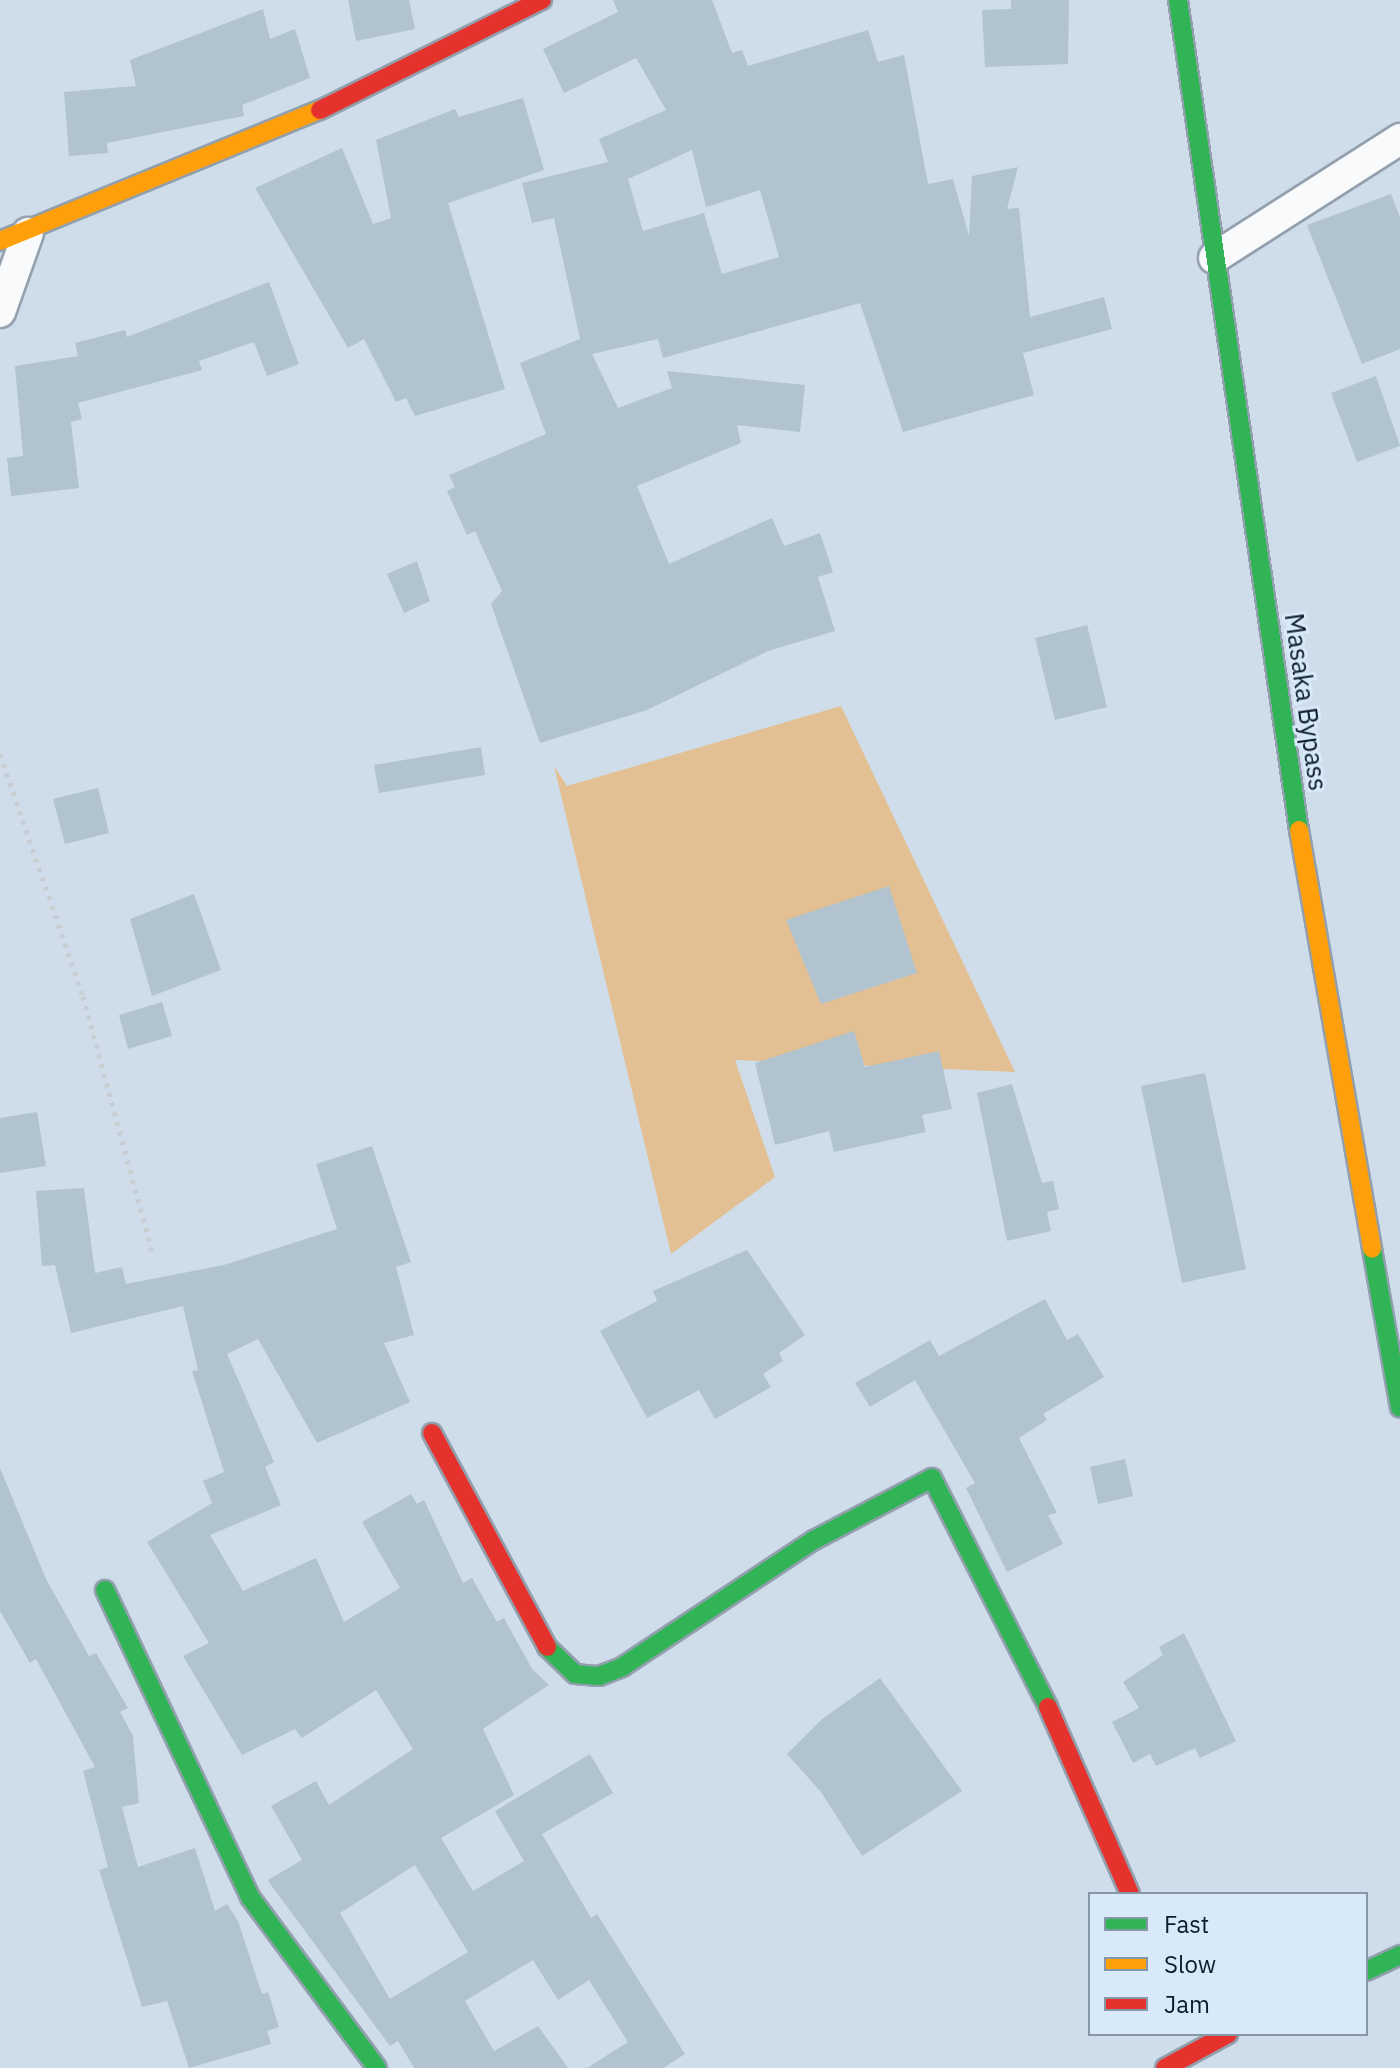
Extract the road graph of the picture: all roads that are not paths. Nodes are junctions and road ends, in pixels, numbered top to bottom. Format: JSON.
{"nodes":[{"id":1,"x":542,"y":0,"type":"edge"},
{"id":2,"x":1178,"y":0,"type":"edge"},
{"id":3,"x":1400,"y":139,"type":"edge"},
{"id":4,"x":14,"y":237,"type":"edge"},
{"id":5,"x":1214,"y":258,"type":"junction"},
{"id":6,"x":0,"y":312,"type":"edge"},
{"id":7,"x":1400,"y":1408,"type":"edge"},
{"id":8,"x":432,"y":1433,"type":"dead end"},
{"id":9,"x":105,"y":1590,"type":"dead end"},
{"id":10,"x":1129,"y":1892,"type":"edge"},
{"id":11,"x":1400,"y":1955,"type":"edge"},
{"id":12,"x":1368,"y":1970,"type":"edge"},
{"id":13,"x":1218,"y":2036,"type":"edge"},
{"id":14,"x":1193,"y":2041,"type":"edge"},
{"id":15,"x":377,"y":2068,"type":"edge"},
{"id":16,"x":1165,"y":2068,"type":"edge"}],
"edges":[{"from":1,"to":4,"type":"main road"},
{"from":2,"to":5,"type":"main road","name":"Masaka Bypass"},
{"from":3,"to":5,"type":"street"},
{"from":4,"to":6,"type":"street"},
{"from":5,"to":7,"type":"main road","name":"Masaka Bypass"},
{"from":8,"to":10,"type":"main road"},
{"from":9,"to":15,"type":"main road"},
{"from":11,"to":12,"type":"main road"},
{"from":13,"to":14,"type":"main road"},
{"from":14,"to":16,"type":"main road"}]}
